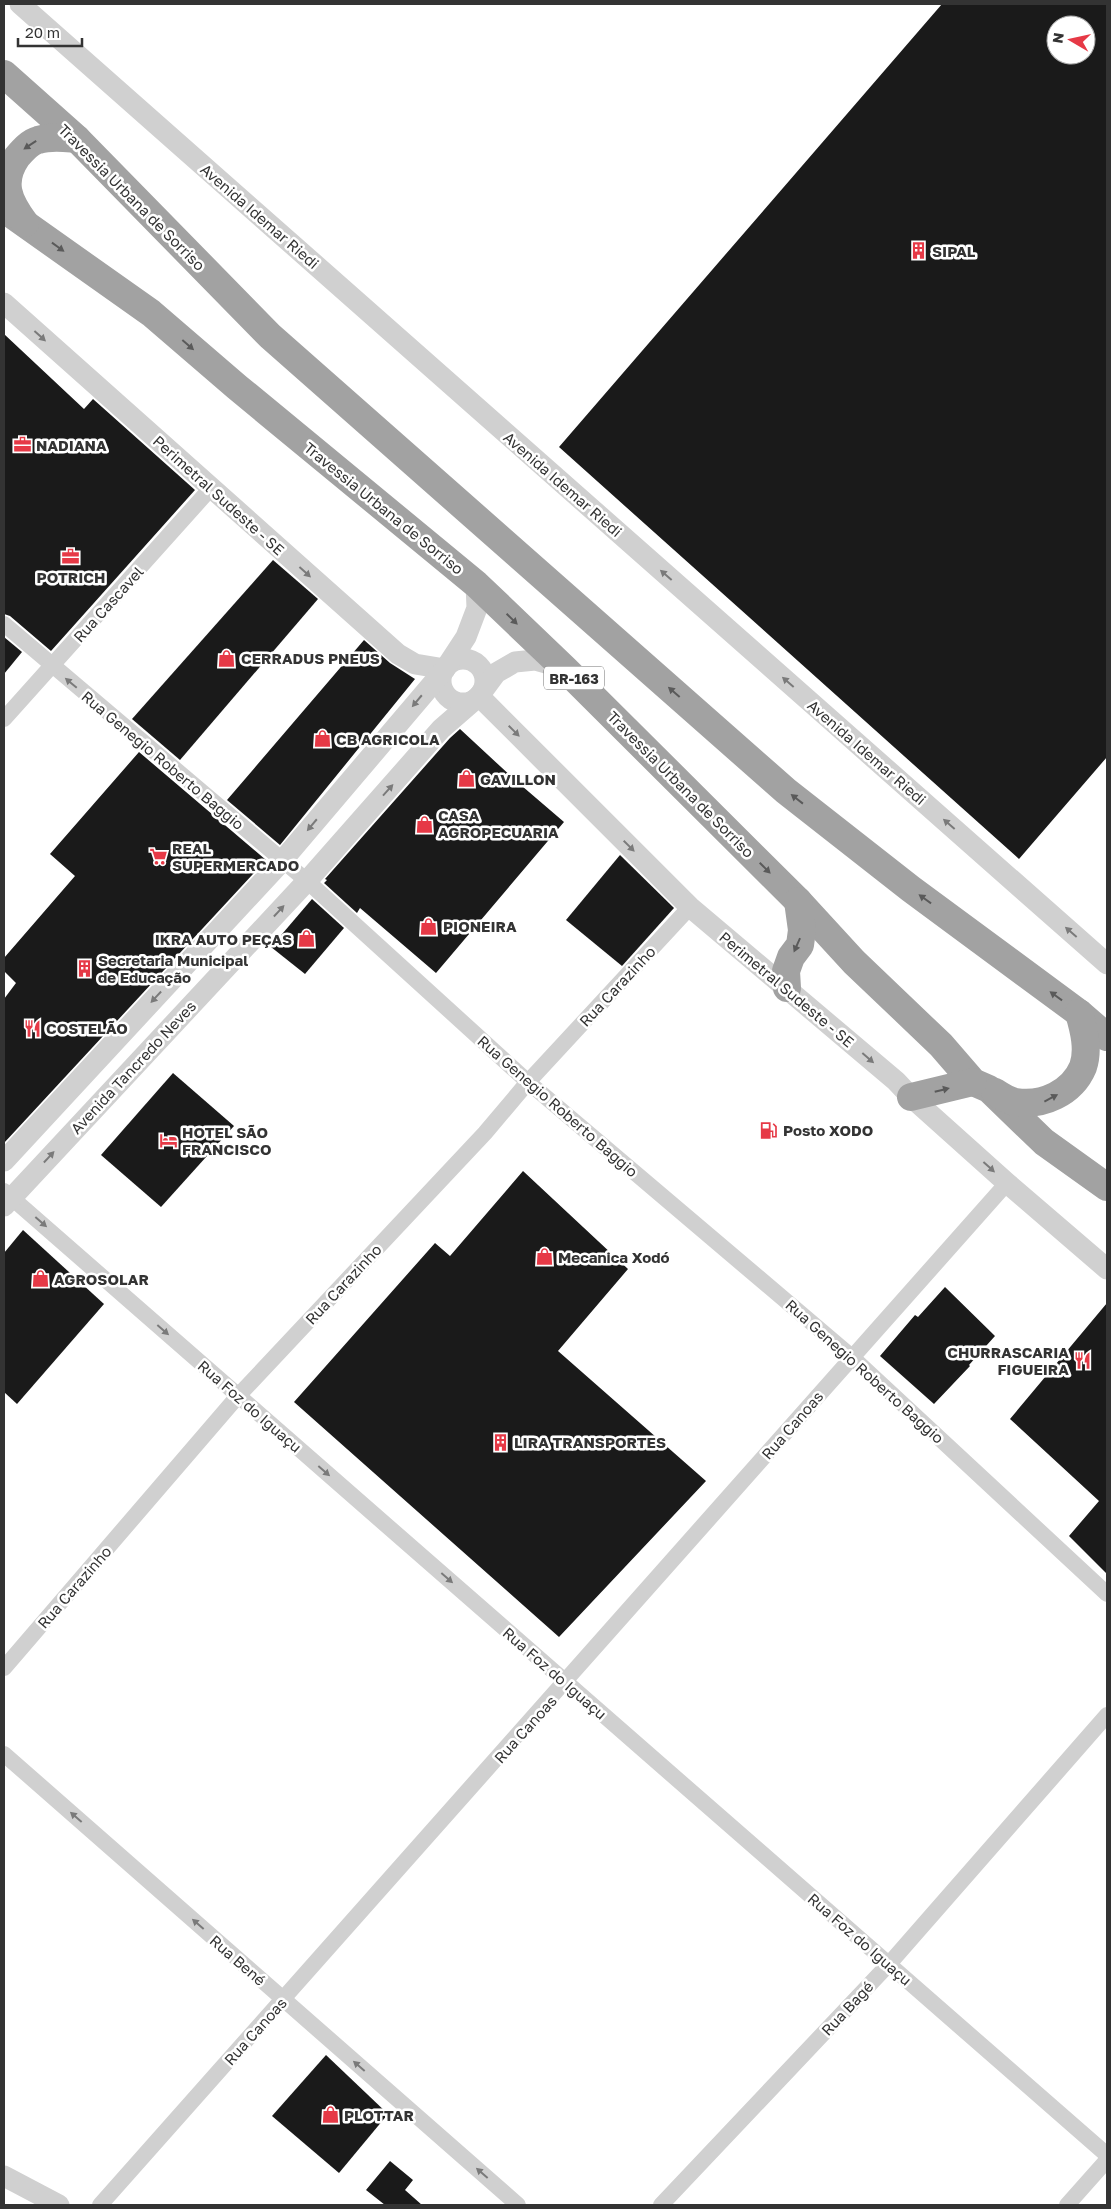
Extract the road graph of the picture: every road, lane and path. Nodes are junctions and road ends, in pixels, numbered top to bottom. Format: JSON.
{"nodes":[{"id":1,"x":20,"y":4,"type":"edge"},
{"id":2,"x":4,"y":74,"type":"edge"},
{"id":3,"x":77,"y":139,"type":"junction"},
{"id":4,"x":14,"y":216,"type":"edge"},
{"id":5,"x":4,"y":303,"type":"edge"},
{"id":6,"x":211,"y":488,"type":"junction"},
{"id":7,"x":476,"y":584,"type":"junction"},
{"id":8,"x":4,"y":624,"type":"edge"},
{"id":9,"x":52,"y":667,"type":"junction"},
{"id":10,"x":445,"y":669,"type":"junction"},
{"id":11,"x":565,"y":669,"type":"junction"},
{"id":12,"x":480,"y":696,"type":"junction"},
{"id":13,"x":4,"y":719,"type":"edge"},
{"id":14,"x":282,"y":861,"type":"junction"},
{"id":15,"x":306,"y":881,"type":"junction"},
{"id":16,"x":798,"y":901,"type":"junction"},
{"id":17,"x":690,"y":907,"type":"junction"},
{"id":18,"x":1107,"y":964,"type":"edge"},
{"id":19,"x":787,"y":988,"type":"junction"},
{"id":20,"x":1079,"y":1013,"type":"junction"},
{"id":21,"x":1107,"y":1037,"type":"edge"},
{"id":22,"x":528,"y":1082,"type":"junction"},
{"id":23,"x":981,"y":1086,"type":"junction"},
{"id":24,"x":911,"y":1098,"type":"junction"},
{"id":25,"x":4,"y":1161,"type":"edge"},
{"id":26,"x":1007,"y":1183,"type":"junction"},
{"id":27,"x":1107,"y":1188,"type":"edge"},
{"id":28,"x":6,"y":1198,"type":"edge"},
{"id":29,"x":1107,"y":1269,"type":"edge"},
{"id":30,"x":852,"y":1357,"type":"junction"},
{"id":31,"x":238,"y":1396,"type":"junction"},
{"id":32,"x":1107,"y":1594,"type":"edge"},
{"id":33,"x":4,"y":1668,"type":"edge"},
{"id":34,"x":566,"y":1682,"type":"junction"},
{"id":35,"x":1107,"y":1715,"type":"edge"},
{"id":36,"x":4,"y":1754,"type":"edge"},
{"id":37,"x":889,"y":1964,"type":"junction"},
{"id":38,"x":283,"y":1999,"type":"junction"},
{"id":39,"x":1107,"y":2155,"type":"edge"},
{"id":40,"x":1107,"y":2160,"type":"edge"},
{"id":41,"x":4,"y":2176,"type":"edge"},
{"id":42,"x":59,"y":2205,"type":"edge"},
{"id":43,"x":100,"y":2205,"type":"edge"},
{"id":44,"x":518,"y":2205,"type":"edge"},
{"id":45,"x":661,"y":2205,"type":"edge"},
{"id":46,"x":1067,"y":2205,"type":"edge"}],
"edges":[{"from":18,"to":1,"type":"street","name":"Avenida Idemar Riedi","one_way":true},
{"from":2,"to":3,"type":"highway","name":"Travessia Urbana de Sorriso"},
{"from":3,"to":4,"type":"highway","name":"Travessia Urbana de Sorriso","one_way":true},
{"from":20,"to":3,"type":"highway","name":"Travessia Urbana de Sorriso","one_way":true},
{"from":4,"to":7,"type":"highway","name":"Travessia Urbana de Sorriso","number":"BR-163","one_way":true},
{"from":5,"to":6,"type":"street","name":"Perimetral Sudeste - SE","one_way":true},
{"from":6,"to":9,"type":"street","name":"Rua Cascavel"},
{"from":6,"to":10,"type":"street","name":"Perimetral Sudeste - SE","one_way":true},
{"from":7,"to":10,"type":"street","name":"Avenida Tancredo Neves"},
{"from":7,"to":11,"type":"highway","name":"Travessia Urbana de Sorriso","number":"BR-163","one_way":true},
{"from":8,"to":9,"type":"street","name":"Rua Genegio Roberto Baggio"},
{"from":9,"to":13,"type":"street","name":"Rua Cascavel"},
{"from":14,"to":9,"type":"street","name":"Rua Genegio Roberto Baggio","one_way":true},
{"from":10,"to":12,"type":"street"},
{"from":10,"to":12,"type":"street"},
{"from":10,"to":14,"type":"street","name":"Avenida Tancredo Neves","one_way":true},
{"from":11,"to":12,"type":"street","name":"Avenida Tancredo Neves"},
{"from":11,"to":16,"type":"highway","name":"Travessia Urbana de Sorriso","number":"BR-163","one_way":true},
{"from":15,"to":12,"type":"street","name":"Avenida Tancredo Neves","one_way":true},
{"from":12,"to":17,"type":"street","name":"Perimetral Sudeste - SE","one_way":true},
{"from":14,"to":15,"type":"street","name":"Rua Genegio Roberto Baggio"},
{"from":14,"to":25,"type":"street","name":"Avenida Tancredo Neves","one_way":true},
{"from":15,"to":22,"type":"street","name":"Rua Genegio Roberto Baggio"},
{"from":28,"to":15,"type":"street","name":"Avenida Tancredo Neves","one_way":true},
{"from":16,"to":19,"type":"highway","one_way":true},
{"from":16,"to":23,"type":"highway","name":"Travessia Urbana de Sorriso","number":"BR-163"},
{"from":17,"to":19,"type":"street","name":"Perimetral Sudeste - SE"},
{"from":17,"to":22,"type":"street","name":"Rua Carazinho"},
{"from":19,"to":24,"type":"street","name":"Perimetral Sudeste - SE","one_way":true},
{"from":20,"to":21,"type":"highway","name":"Travessia Urbana de Sorriso"},
{"from":23,"to":20,"type":"highway","one_way":true},
{"from":22,"to":30,"type":"street","name":"Rua Genegio Roberto Baggio"},
{"from":22,"to":31,"type":"street","name":"Rua Carazinho"},
{"from":24,"to":23,"type":"highway","one_way":true},
{"from":23,"to":27,"type":"highway","name":"Travessia Urbana de Sorriso","number":"BR-163"},
{"from":24,"to":26,"type":"street","name":"Perimetral Sudeste - SE","one_way":true},
{"from":26,"to":29,"type":"street","name":"Perimetral Sudeste - SE"},
{"from":26,"to":30,"type":"street","name":"Rua Canoas"},
{"from":28,"to":31,"type":"street","name":"Rua Foz do Iguaçu","one_way":true},
{"from":30,"to":32,"type":"street","name":"Rua Genegio Roberto Baggio"},
{"from":30,"to":34,"type":"street","name":"Rua Canoas"},
{"from":31,"to":33,"type":"street","name":"Rua Carazinho"},
{"from":31,"to":34,"type":"street","name":"Rua Foz do Iguaçu","one_way":true},
{"from":34,"to":37,"type":"street","name":"Rua Foz do Iguaçu"},
{"from":34,"to":38,"type":"street","name":"Rua Canoas"},
{"from":35,"to":37,"type":"street","name":"Rua Bagé"},
{"from":38,"to":36,"type":"street","name":"Rua Bené","one_way":true},
{"from":37,"to":39,"type":"street","name":"Rua Foz do Iguaçu"},
{"from":37,"to":45,"type":"street","name":"Rua Bagé"},
{"from":38,"to":43,"type":"street","name":"Rua Canoas"},
{"from":44,"to":38,"type":"street","name":"Rua Bené","one_way":true},
{"from":40,"to":46,"type":"street"},
{"from":41,"to":42,"type":"street"}]}
